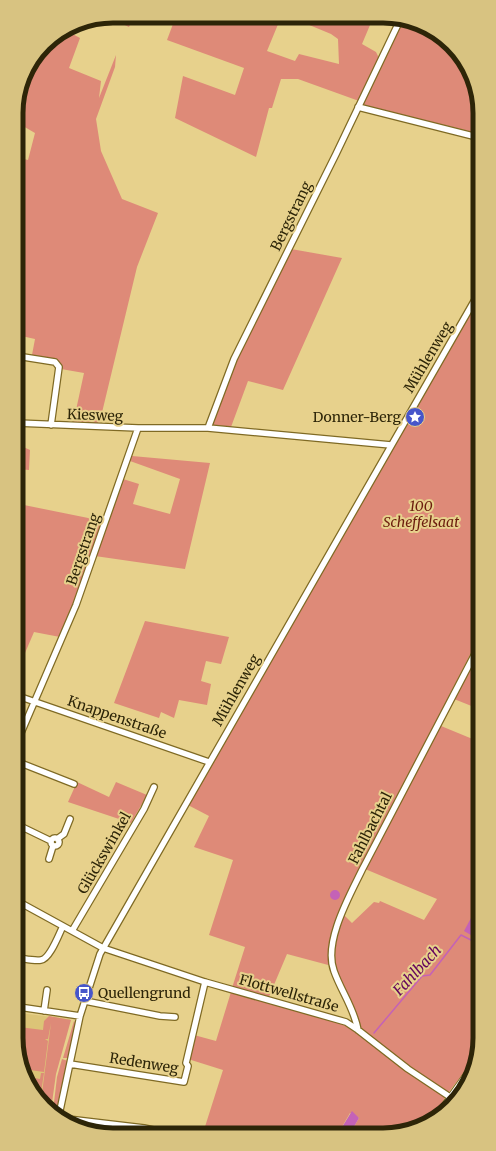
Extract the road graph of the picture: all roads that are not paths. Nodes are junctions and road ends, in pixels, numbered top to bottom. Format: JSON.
{"nodes":[{"id":1,"x":399,"y":25,"type":"edge"},
{"id":2,"x":358,"y":107,"type":"junction"},
{"id":3,"x":473,"y":136,"type":"edge"},
{"id":4,"x":473,"y":303,"type":"edge"},
{"id":5,"x":23,"y":357,"type":"edge"},
{"id":6,"x":23,"y":423,"type":"edge"},
{"id":7,"x":51,"y":425,"type":"junction"},
{"id":8,"x":138,"y":428,"type":"junction"},
{"id":9,"x":208,"y":428,"type":"junction"},
{"id":10,"x":391,"y":445,"type":"junction"},
{"id":11,"x":473,"y":656,"type":"edge"},
{"id":12,"x":23,"y":697,"type":"edge"},
{"id":13,"x":35,"y":701,"type":"junction"},
{"id":14,"x":23,"y":729,"type":"edge"},
{"id":15,"x":209,"y":762,"type":"junction"},
{"id":16,"x":23,"y":764,"type":"edge"},
{"id":17,"x":74,"y":784,"type":"dead end"},
{"id":18,"x":154,"y":786,"type":"dead end"},
{"id":19,"x":70,"y":819,"type":"dead end"},
{"id":20,"x":23,"y":827,"type":"edge"},
{"id":21,"x":53,"y":842,"type":"junction"},
{"id":22,"x":49,"y":859,"type":"dead end"},
{"id":23,"x":23,"y":904,"type":"edge"},
{"id":24,"x":63,"y":926,"type":"junction"},
{"id":25,"x":72,"y":931,"type":"junction"},
{"id":26,"x":103,"y":948,"type":"junction"},
{"id":27,"x":23,"y":958,"type":"edge"},
{"id":28,"x":205,"y":982,"type":"junction"},
{"id":29,"x":47,"y":990,"type":"dead end"},
{"id":30,"x":85,"y":1001,"type":"junction"},
{"id":31,"x":23,"y":1008,"type":"edge"},
{"id":32,"x":44,"y":1011,"type":"junction"},
{"id":33,"x":80,"y":1016,"type":"junction"},
{"id":34,"x":175,"y":1017,"type":"dead end"},
{"id":35,"x":358,"y":1030,"type":"junction"},
{"id":36,"x":70,"y":1064,"type":"junction"},
{"id":37,"x":462,"y":1082,"type":"edge"},
{"id":38,"x":450,"y":1097,"type":"junction"},
{"id":39,"x":447,"y":1102,"type":"edge"},
{"id":40,"x":60,"y":1111,"type":"edge"},
{"id":41,"x":78,"y":1121,"type":"edge"},
{"id":42,"x":116,"y":1128,"type":"edge"}],
"edges":[{"from":1,"to":2,"type":"street","name":"Bergstrang"},
{"from":2,"to":3,"type":"street"},
{"from":2,"to":9,"type":"street","name":"Bergstrang"},
{"from":4,"to":10,"type":"street","name":"Mühlenweg"},
{"from":5,"to":7,"type":"street","name":"Kiesweg"},
{"from":6,"to":7,"type":"street","name":"Kiesweg"},
{"from":7,"to":8,"type":"street","name":"Kiesweg"},
{"from":8,"to":9,"type":"street"},
{"from":8,"to":13,"type":"street","name":"Bergstrang"},
{"from":9,"to":10,"type":"street"},
{"from":10,"to":15,"type":"street","name":"Mühlenweg"},
{"from":11,"to":35,"type":"street","name":"Fahlbachtal"},
{"from":12,"to":13,"type":"street","name":"Knappenstraße"},
{"from":13,"to":14,"type":"street","name":"Bergstrang"},
{"from":13,"to":15,"type":"street","name":"Knappenstraße"},
{"from":15,"to":26,"type":"street","name":"Mühlenweg"},
{"from":16,"to":17,"type":"street"},
{"from":18,"to":25,"type":"street","name":"Glückswinkel"},
{"from":19,"to":21,"type":"street"},
{"from":20,"to":21,"type":"street"},
{"from":21,"to":22,"type":"street"},
{"from":23,"to":24,"type":"street","name":"Flottwellstraße"},
{"from":24,"to":25,"type":"street","name":"Flottwellstraße"},
{"from":24,"to":27,"type":"street"},
{"from":25,"to":26,"type":"street","name":"Flottwellstraße"},
{"from":26,"to":28,"type":"street","name":"Flottwellstraße"},
{"from":26,"to":30,"type":"street","name":"Mühlenweg"},
{"from":28,"to":35,"type":"street","name":"Flottwellstraße"},
{"from":28,"to":36,"type":"street","name":"Redenweg"},
{"from":29,"to":32,"type":"street"},
{"from":30,"to":33,"type":"street","name":"Mühlenweg"},
{"from":30,"to":34,"type":"street"},
{"from":31,"to":32,"type":"street"},
{"from":32,"to":33,"type":"street"},
{"from":33,"to":36,"type":"street","name":"Mühlenweg"},
{"from":35,"to":38,"type":"street","name":"Flottwellstraße"},
{"from":36,"to":40,"type":"street","name":"Mühlenweg"},
{"from":37,"to":38,"type":"street"},
{"from":38,"to":39,"type":"street"},
{"from":41,"to":42,"type":"street"}]}
